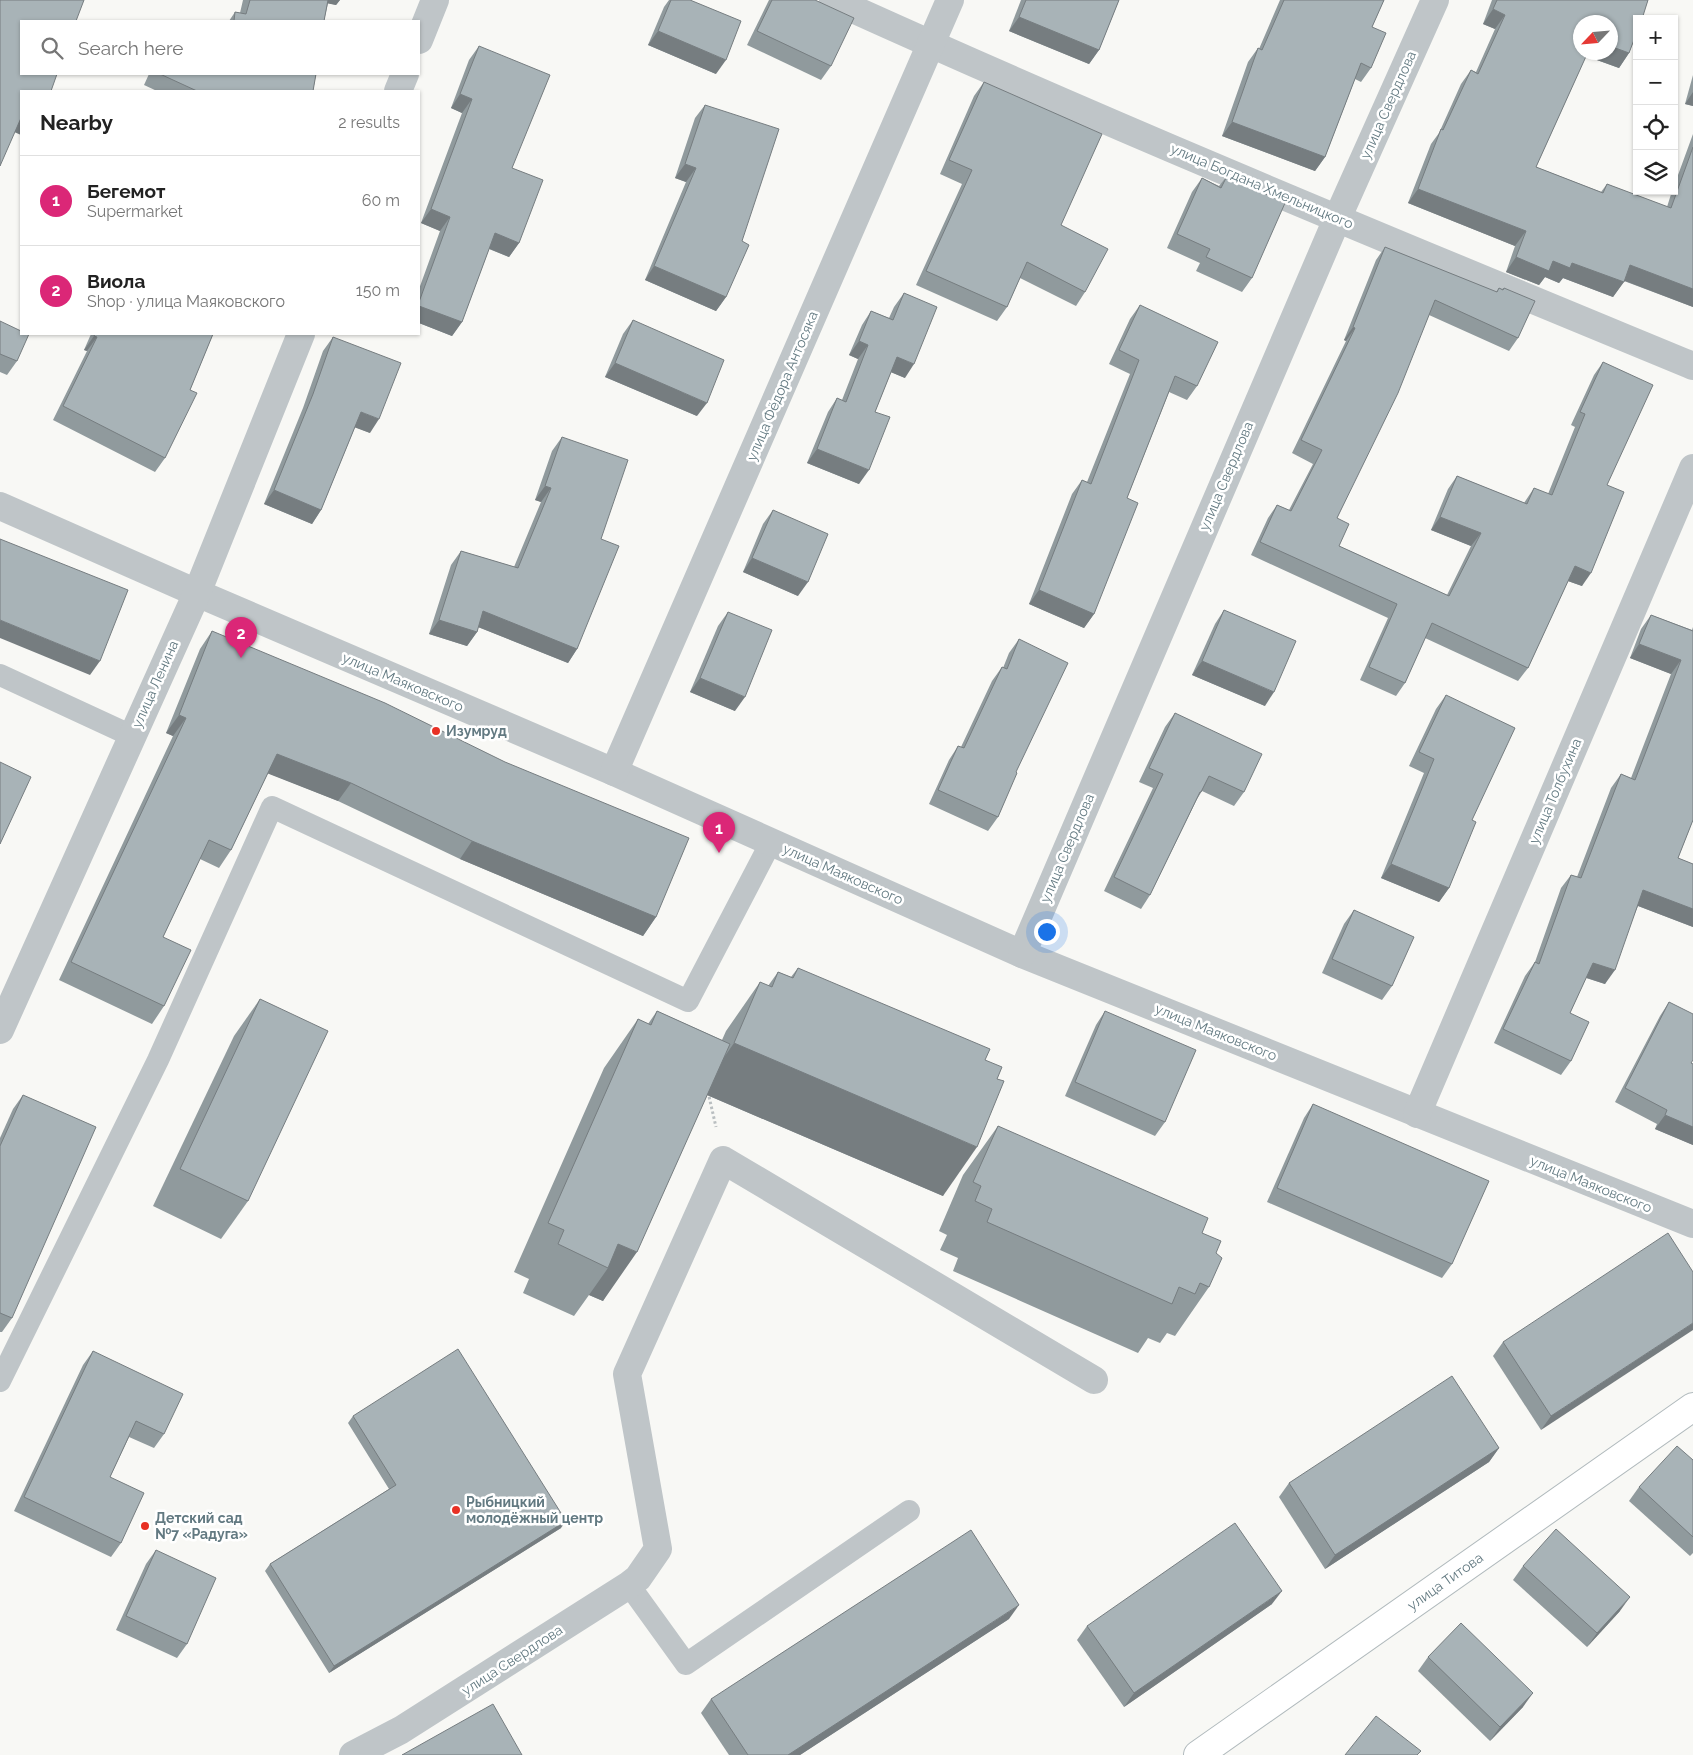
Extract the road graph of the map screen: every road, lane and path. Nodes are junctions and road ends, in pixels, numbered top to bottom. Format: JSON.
{"nodes":[{"id":1,"x":435,"y":0,"type":"edge"},
{"id":2,"x":833,"y":0,"type":"edge"},
{"id":3,"x":950,"y":0,"type":"edge"},
{"id":4,"x":1435,"y":0,"type":"edge"},
{"id":5,"x":420,"y":38,"type":"edge"},
{"id":6,"x":930,"y":44,"type":"junction"},
{"id":7,"x":405,"y":75,"type":"edge"},
{"id":8,"x":398,"y":90,"type":"edge"},
{"id":9,"x":1337,"y":219,"type":"junction"},
{"id":10,"x":301,"y":335,"type":"edge"},
{"id":11,"x":1693,"y":366,"type":"edge"},
{"id":12,"x":1693,"y":468,"type":"edge"},
{"id":13,"x":0,"y":506,"type":"edge"},
{"id":14,"x":197,"y":593,"type":"junction"},
{"id":15,"x":0,"y":675,"type":"edge"},
{"id":16,"x":132,"y":736,"type":"junction"},
{"id":17,"x":614,"y":772,"type":"junction"},
{"id":18,"x":772,"y":842,"type":"junction"},
{"id":19,"x":1022,"y":954,"type":"junction"},
{"id":20,"x":0,"y":1030,"type":"edge"},
{"id":21,"x":707,"y":1085,"type":"edge"},
{"id":22,"x":1417,"y":1114,"type":"junction"},
{"id":23,"x":723,"y":1160,"type":"junction"},
{"id":24,"x":1693,"y":1224,"type":"edge"},
{"id":25,"x":1094,"y":1380,"type":"dead end"},
{"id":26,"x":0,"y":1381,"type":"edge"},
{"id":27,"x":1693,"y":1407,"type":"edge"},
{"id":28,"x":909,"y":1511,"type":"dead end"},
{"id":29,"x":629,"y":1585,"type":"junction"},
{"id":30,"x":353,"y":1755,"type":"edge"},
{"id":31,"x":1198,"y":1755,"type":"edge"}],
"edges":[{"from":1,"to":5,"type":"street"},
{"from":2,"to":6,"type":"street","name":"улица Богдана Хмельницкого"},
{"from":3,"to":6,"type":"street","name":"улица Фёдора Антосяка"},
{"from":4,"to":9,"type":"street","name":"улица Свердлова"},
{"from":6,"to":9,"type":"street","name":"улица Богдана Хмельницкого"},
{"from":6,"to":17,"type":"street","name":"улица Фёдора Антосяка"},
{"from":7,"to":8,"type":"street"},
{"from":9,"to":11,"type":"street","name":"улица Богдана Хмельницкого"},
{"from":9,"to":19,"type":"street","name":"улица Свердлова"},
{"from":10,"to":14,"type":"street","name":"улица Ленина"},
{"from":12,"to":22,"type":"street","name":"улица Толбухина"},
{"from":13,"to":14,"type":"street","name":"улица Маяковского"},
{"from":14,"to":16,"type":"street","name":"улица Ленина"},
{"from":14,"to":17,"type":"street","name":"улица Маяковского"},
{"from":15,"to":16,"type":"lane"},
{"from":16,"to":20,"type":"street","name":"улица Ленина"},
{"from":17,"to":18,"type":"street","name":"улица Маяковского"},
{"from":18,"to":19,"type":"street","name":"улица Маяковского"},
{"from":18,"to":26,"type":"lane"},
{"from":19,"to":22,"type":"street","name":"улица Маяковского"},
{"from":21,"to":23,"type":"path"},
{"from":22,"to":24,"type":"street","name":"улица Маяковского"},
{"from":23,"to":25,"type":"street"},
{"from":23,"to":29,"type":"street","name":"улица Свердлова"},
{"from":27,"to":31,"type":"street","name":"улица Титова"},
{"from":28,"to":29,"type":"lane"},
{"from":29,"to":30,"type":"street","name":"улица Свердлова"}]}
